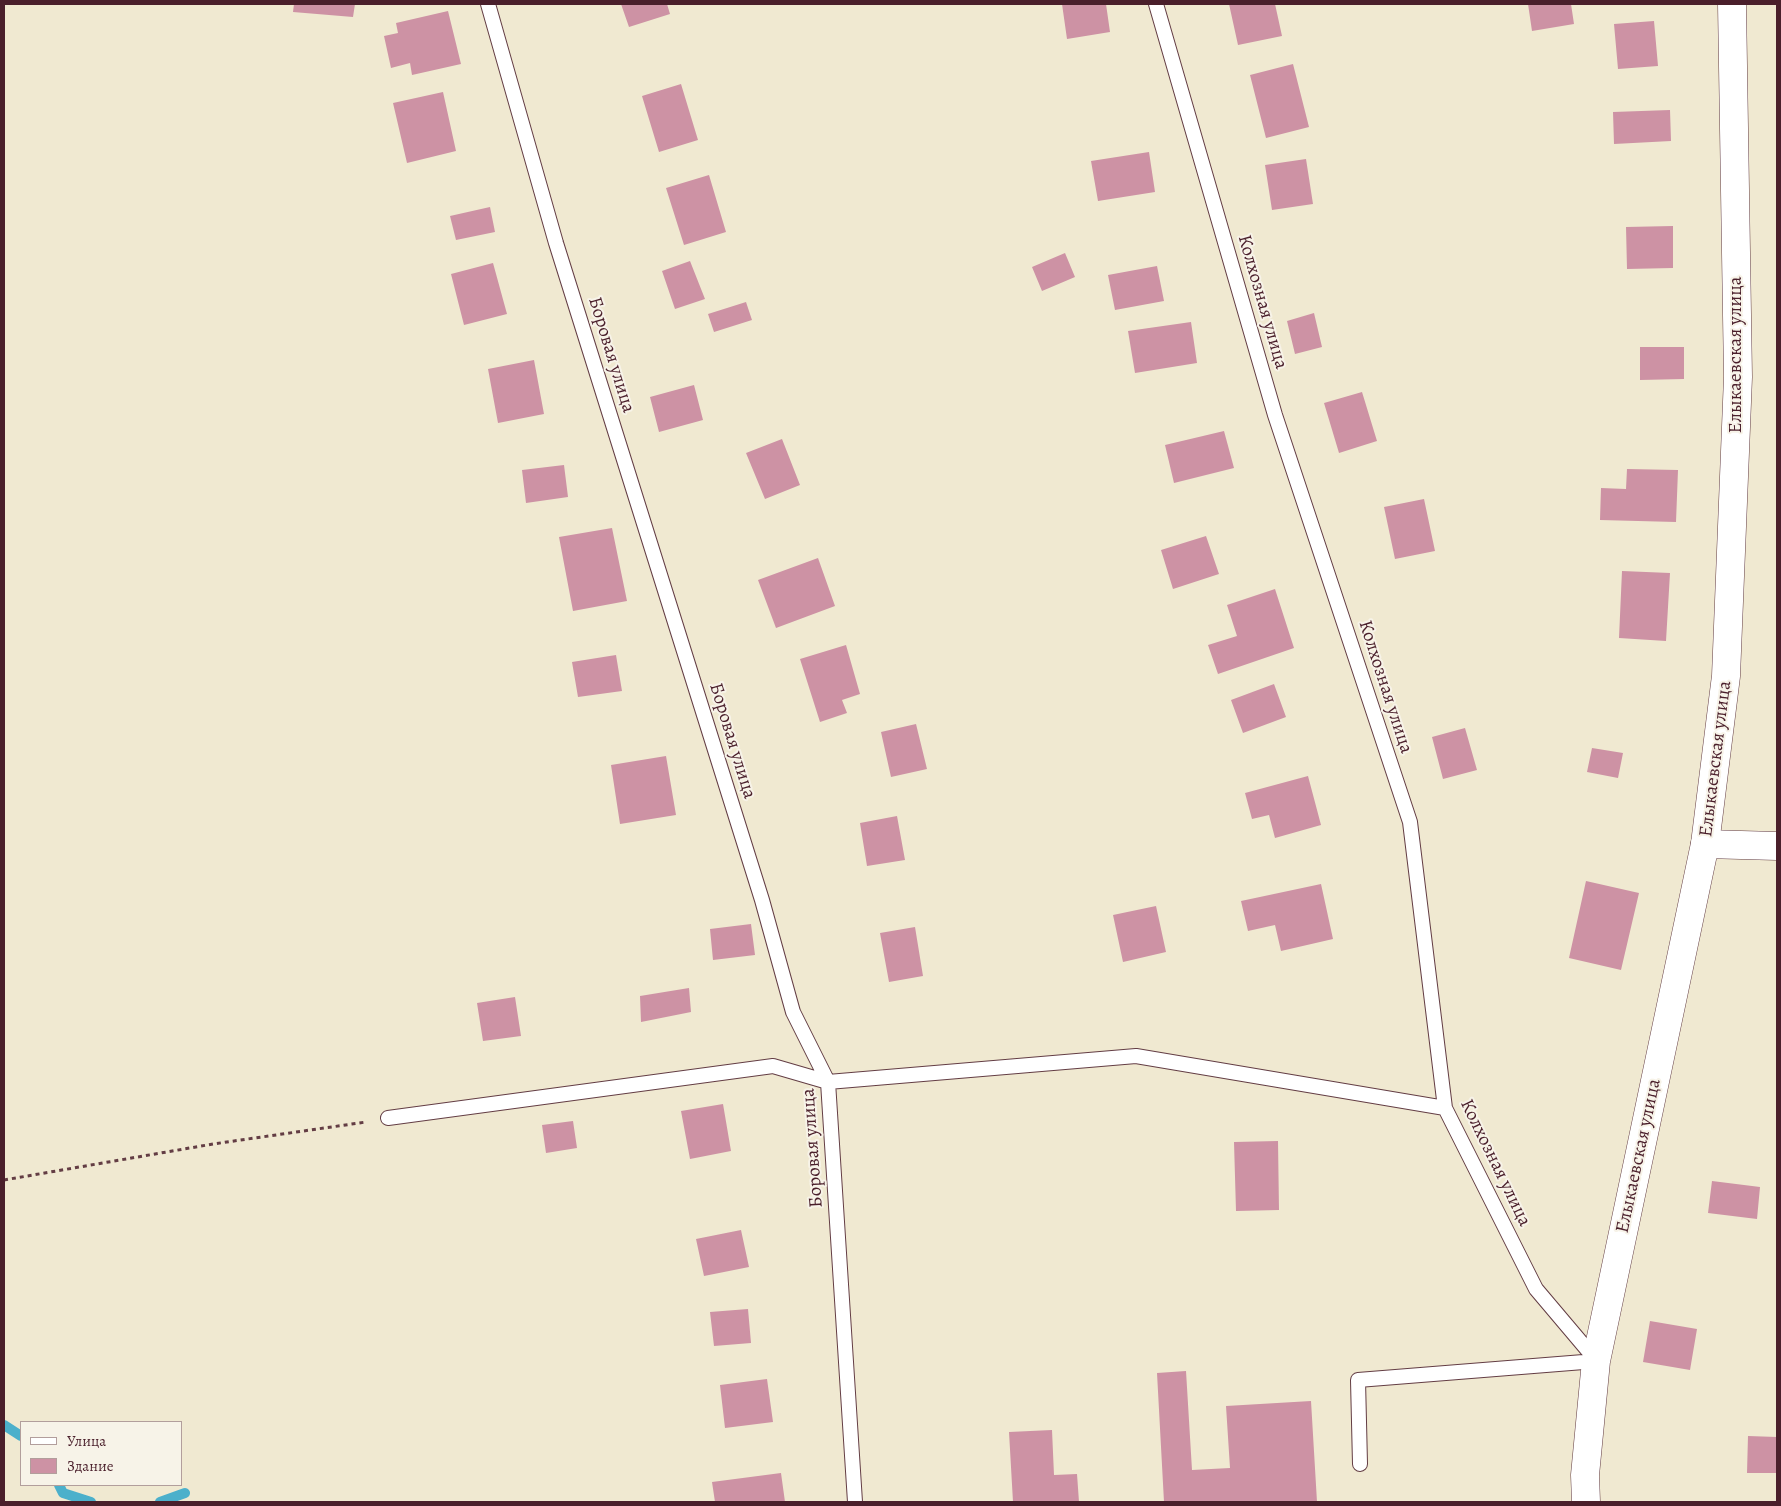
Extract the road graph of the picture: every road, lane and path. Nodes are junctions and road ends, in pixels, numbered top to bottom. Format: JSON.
{"nodes":[{"id":1,"x":488,"y":4,"type":"edge"},
{"id":2,"x":1156,"y":4,"type":"edge"},
{"id":3,"x":1732,"y":4,"type":"edge"},
{"id":4,"x":1705,"y":844,"type":"junction"},
{"id":5,"x":1777,"y":846,"type":"edge"},
{"id":6,"x":828,"y":1082,"type":"junction"},
{"id":7,"x":1445,"y":1108,"type":"junction"},
{"id":8,"x":388,"y":1118,"type":"joint"},
{"id":9,"x":4,"y":1180,"type":"edge"},
{"id":10,"x":1596,"y":1361,"type":"junction"},
{"id":11,"x":1360,"y":1464,"type":"dead end"},
{"id":12,"x":855,"y":1502,"type":"edge"},
{"id":13,"x":1586,"y":1502,"type":"edge"}],
"edges":[{"from":1,"to":6,"type":"lane","name":"Боровая улица"},
{"from":2,"to":7,"type":"lane","name":"Колхозная улица"},
{"from":3,"to":4,"type":"street","name":"Елыкаевская улица"},
{"from":4,"to":5,"type":"street"},
{"from":4,"to":10,"type":"street","name":"Елыкаевская улица"},
{"from":6,"to":7,"type":"lane"},
{"from":6,"to":8,"type":"lane"},
{"from":6,"to":12,"type":"lane","name":"Боровая улица"},
{"from":7,"to":10,"type":"lane","name":"Колхозная улица"},
{"from":8,"to":9,"type":"path"},
{"from":10,"to":11,"type":"lane"},
{"from":10,"to":13,"type":"street","name":"Елыкаевская улица"}]}
